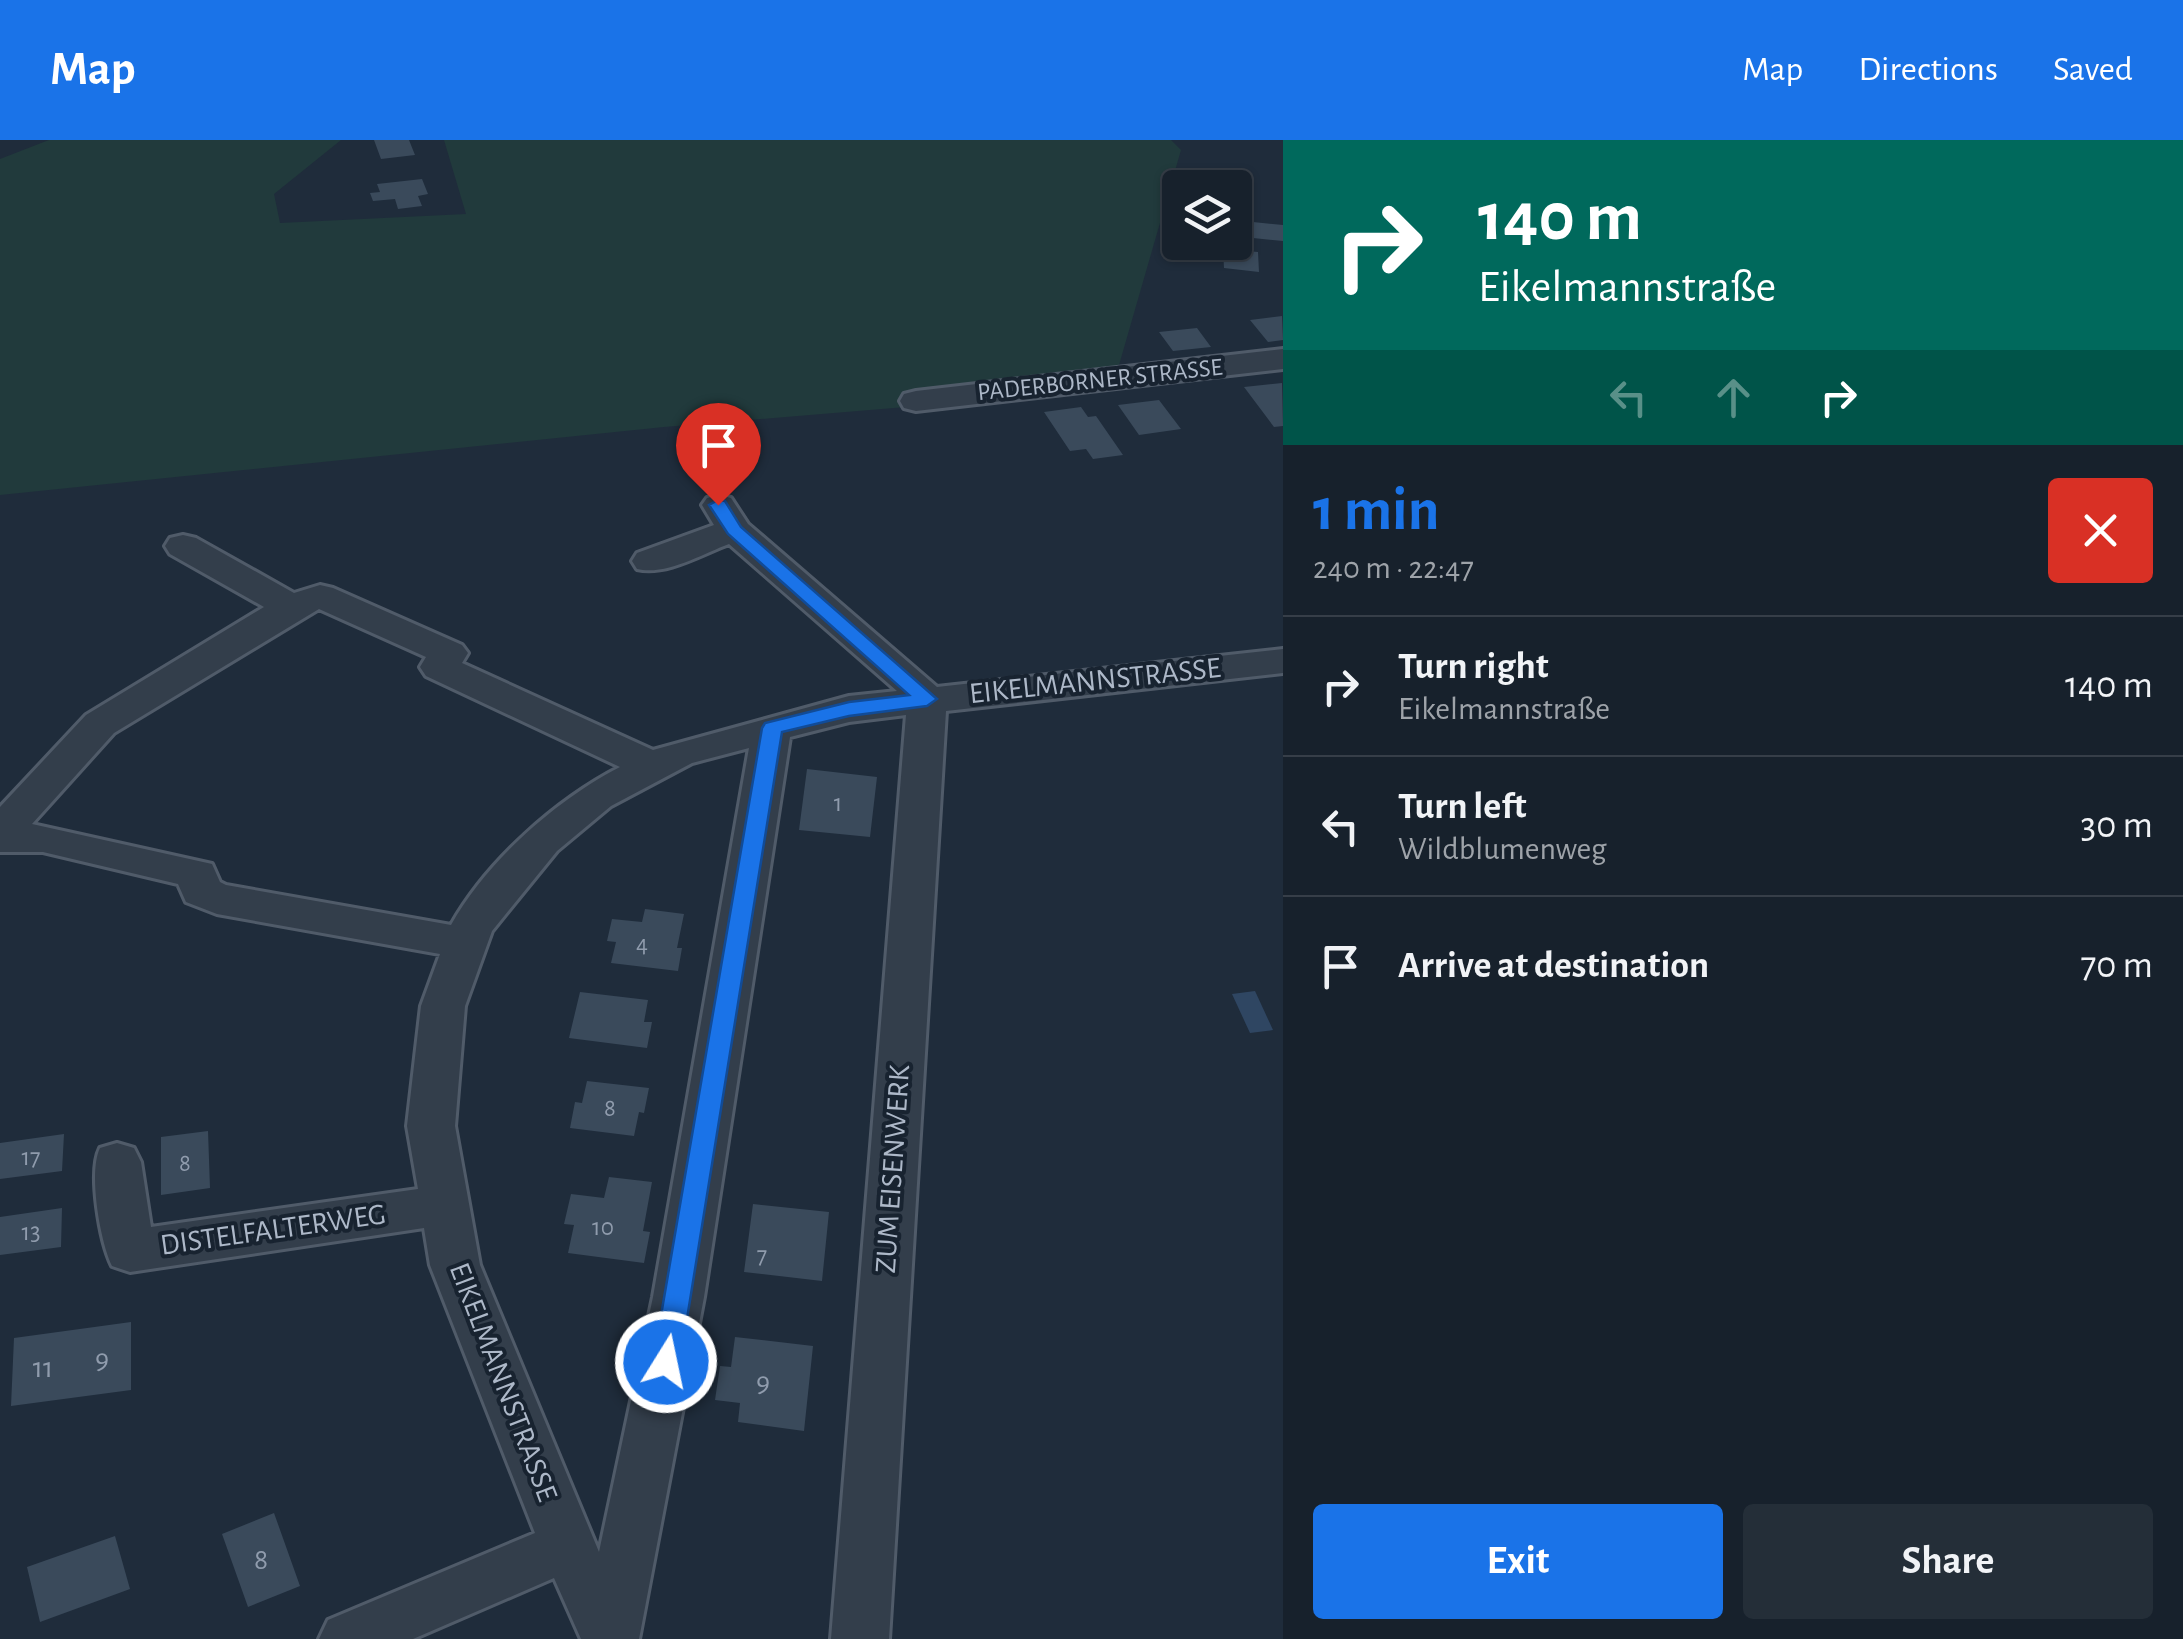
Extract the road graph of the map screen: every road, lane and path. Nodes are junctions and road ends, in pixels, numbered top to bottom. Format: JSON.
{"nodes":[{"id":1,"x":1283,"y":360,"type":"edge"},
{"id":2,"x":916,"y":400,"type":"dead end"},
{"id":3,"x":183,"y":546,"type":"dead end"},
{"id":4,"x":650,"y":561,"type":"dead end"},
{"id":5,"x":291,"y":607,"type":"junction"},
{"id":6,"x":1283,"y":660,"type":"edge"},
{"id":7,"x":927,"y":699,"type":"junction"},
{"id":8,"x":772,"y":728,"type":"junction"},
{"id":9,"x":654,"y":766,"type":"junction"},
{"id":10,"x":0,"y":836,"type":"edge"},
{"id":11,"x":466,"y":944,"type":"junction"},
{"id":12,"x":117,"y":1162,"type":"dead end"},
{"id":13,"x":444,"y":1204,"type":"junction"},
{"id":14,"x":568,"y":1545,"type":"junction"},
{"id":15,"x":609,"y":1637,"type":"edge"},
{"id":16,"x":348,"y":1639,"type":"edge"},
{"id":17,"x":860,"y":1639,"type":"edge"}],
"edges":[{"from":1,"to":2,"type":"street","name":"PADERBORNER STRASSE"},
{"from":3,"to":5,"type":"street"},
{"from":4,"to":7,"type":"street"},
{"from":5,"to":9,"type":"street"},
{"from":5,"to":10,"type":"street"},
{"from":6,"to":7,"type":"street","name":"EIKELMANNSTRASSE"},
{"from":7,"to":8,"type":"street","name":"EIKELMANNSTRASSE"},
{"from":7,"to":17,"type":"street","name":"ZUM EISENWERK"},
{"from":8,"to":9,"type":"street","name":"EIKELMANNSTRASSE"},
{"from":8,"to":15,"type":"street"},
{"from":9,"to":11,"type":"street","name":"EIKELMANNSTRASSE"},
{"from":10,"to":11,"type":"street"},
{"from":11,"to":13,"type":"street","name":"EIKELMANNSTRASSE"},
{"from":12,"to":13,"type":"street","name":"DISTELFALTERWEG"},
{"from":13,"to":14,"type":"street","name":"EIKELMANNSTRASSE"},
{"from":14,"to":15,"type":"street","name":"EIKELMANNSTRASSE"},
{"from":14,"to":16,"type":"street"}]}
